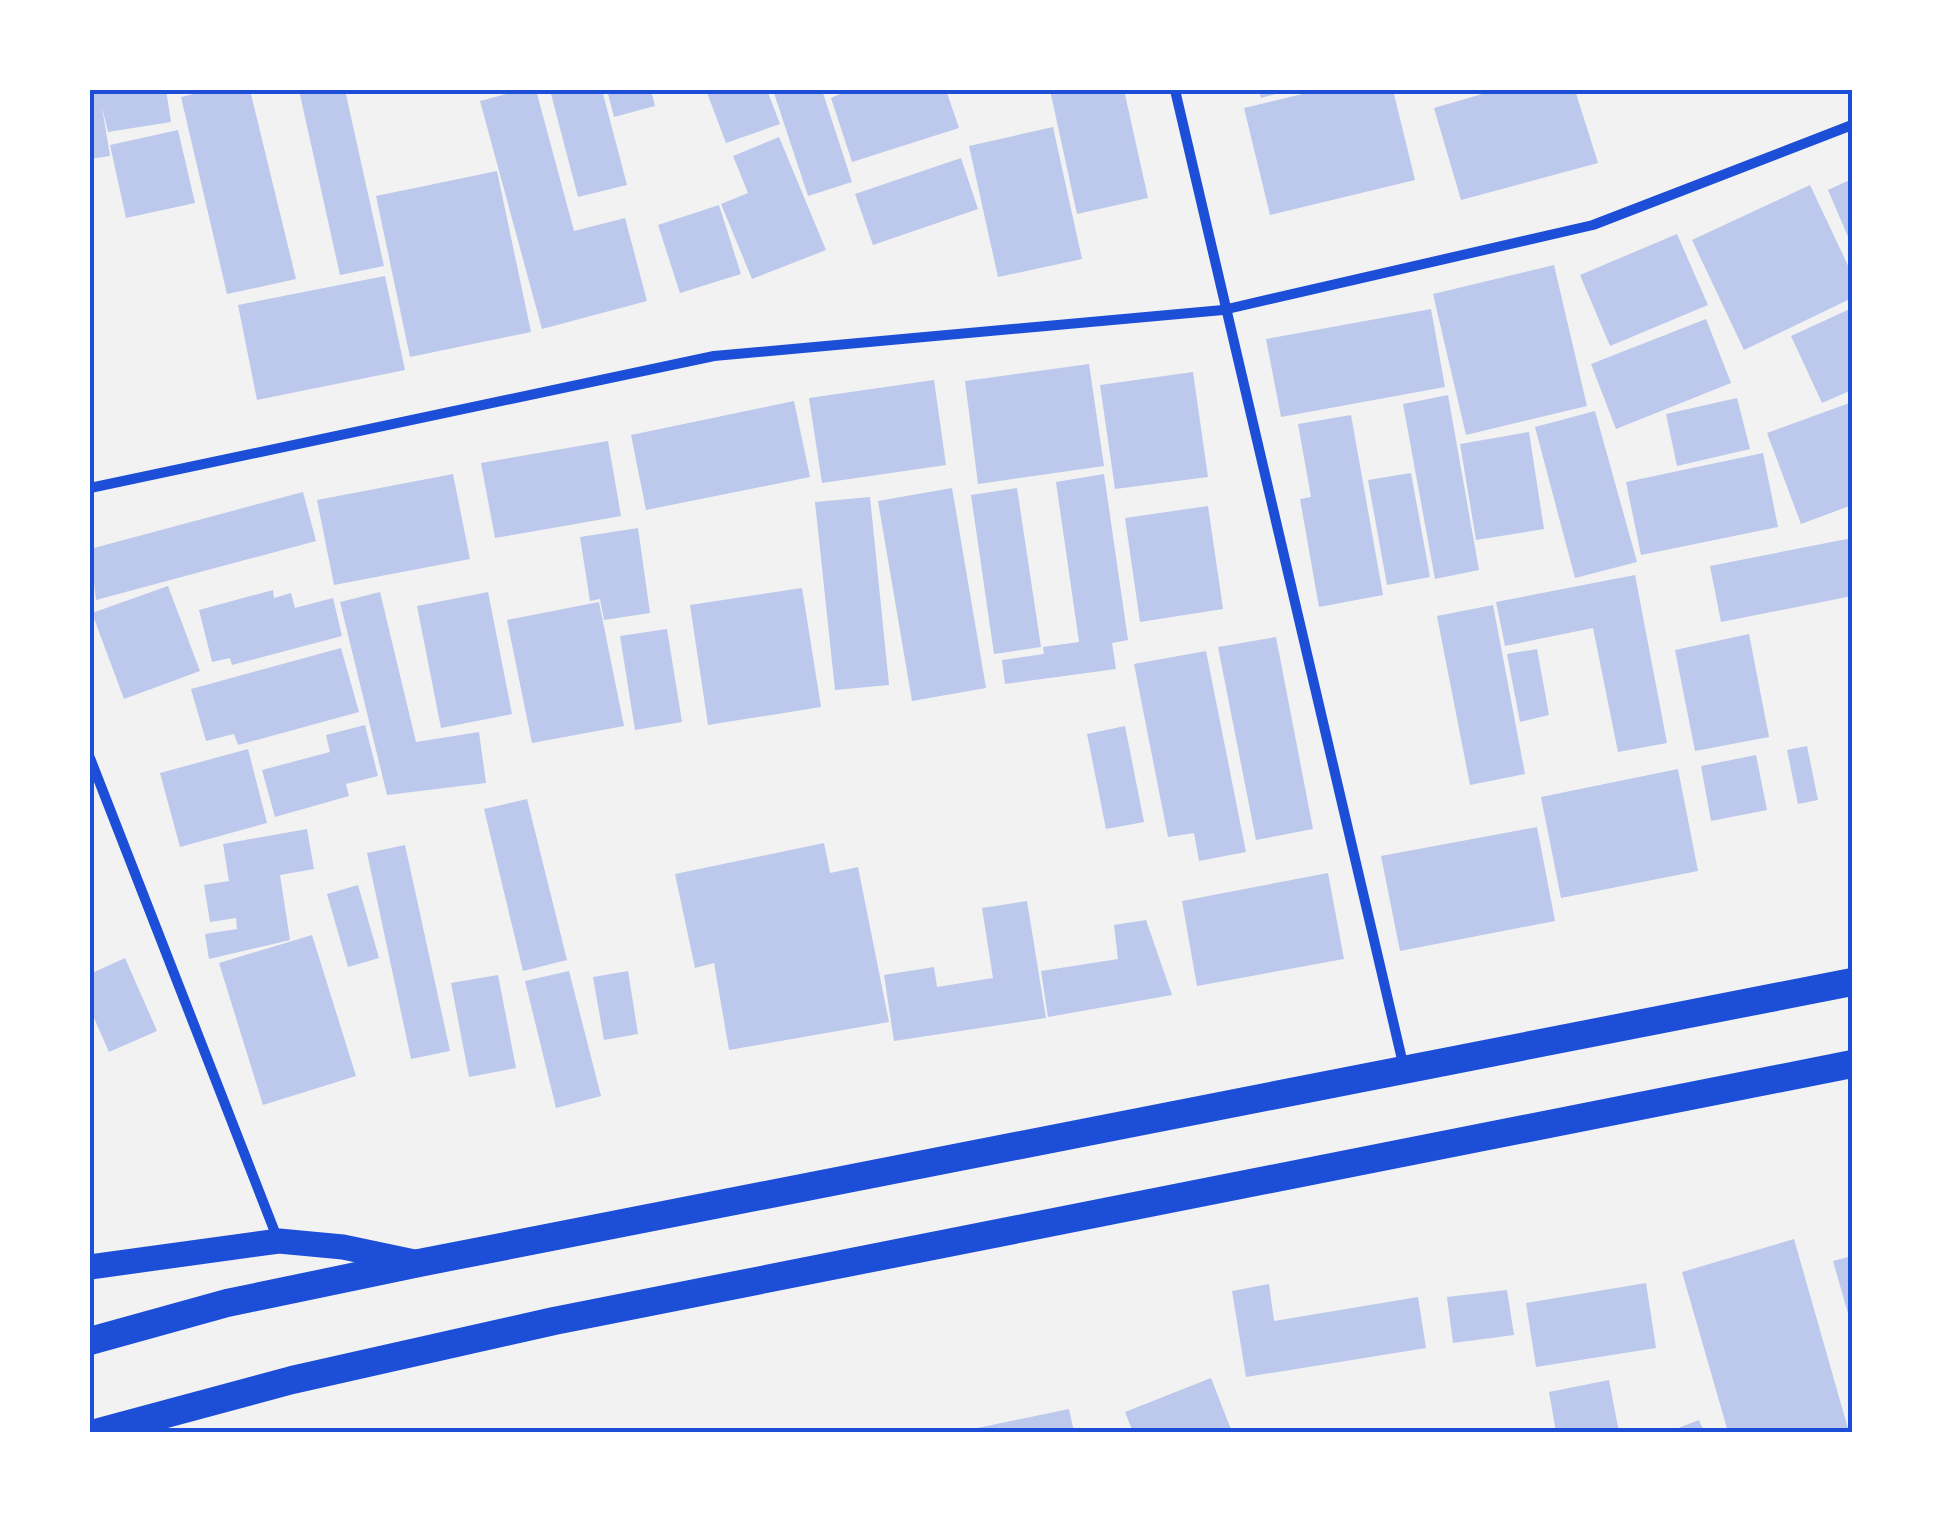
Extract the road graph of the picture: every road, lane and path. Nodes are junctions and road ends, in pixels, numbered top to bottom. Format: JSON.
{"nodes":[{"id":1,"x":1175,"y":90,"type":"edge"},
{"id":2,"x":1852,"y":125,"type":"edge"},
{"id":3,"x":1223,"y":310,"type":"junction"},
{"id":4,"x":90,"y":488,"type":"edge"},
{"id":5,"x":90,"y":758,"type":"edge"},
{"id":6,"x":1852,"y":982,"type":"edge"},
{"id":7,"x":1852,"y":1064,"type":"edge"},
{"id":8,"x":1404,"y":1069,"type":"junction"},
{"id":9,"x":278,"y":1240,"type":"junction"},
{"id":10,"x":420,"y":1262,"type":"junction"},
{"id":11,"x":90,"y":1268,"type":"edge"},
{"id":12,"x":90,"y":1341,"type":"edge"},
{"id":13,"x":99,"y":1432,"type":"edge"}],
"edges":[{"from":1,"to":3,"type":"street"},
{"from":2,"to":3,"type":"street"},
{"from":3,"to":4,"type":"street"},
{"from":3,"to":8,"type":"street"},
{"from":5,"to":9,"type":"street"},
{"from":6,"to":8,"type":"highway"},
{"from":7,"to":13,"type":"highway"},
{"from":8,"to":10,"type":"highway"},
{"from":9,"to":10,"type":"main road"},
{"from":9,"to":11,"type":"main road"},
{"from":10,"to":12,"type":"highway"}]}
